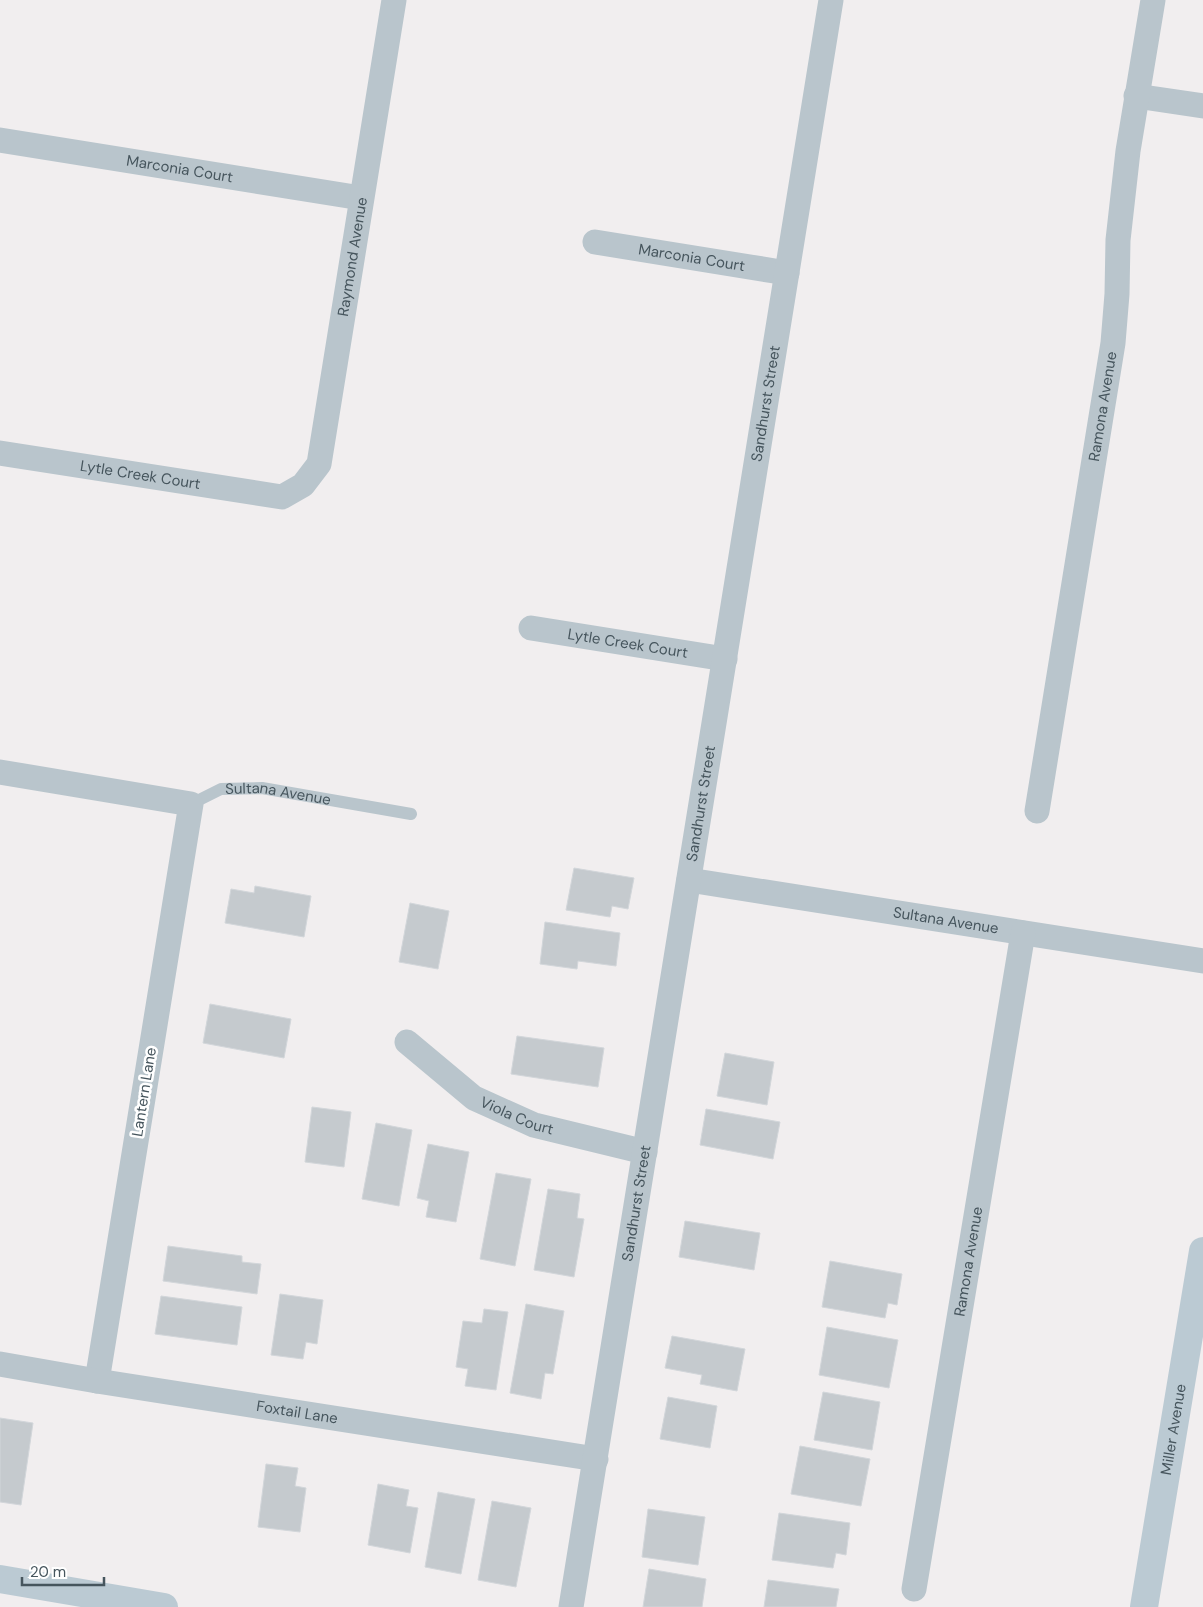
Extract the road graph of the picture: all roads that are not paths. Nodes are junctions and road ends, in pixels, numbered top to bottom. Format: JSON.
{"nodes":[{"id":1,"x":394,"y":0,"type":"edge"},
{"id":2,"x":831,"y":0,"type":"edge"},
{"id":3,"x":1152,"y":0,"type":"edge"},
{"id":4,"x":1136,"y":96,"type":"junction"},
{"id":5,"x":1203,"y":106,"type":"edge"},
{"id":6,"x":0,"y":140,"type":"edge"},
{"id":7,"x":361,"y":198,"type":"junction"},
{"id":8,"x":595,"y":242,"type":"dead end"},
{"id":9,"x":787,"y":273,"type":"junction"},
{"id":10,"x":0,"y":453,"type":"edge"},
{"id":11,"x":282,"y":497,"type":"joint"},
{"id":12,"x":531,"y":628,"type":"dead end"},
{"id":13,"x":724,"y":659,"type":"junction"},
{"id":14,"x":0,"y":772,"type":"edge"},
{"id":15,"x":191,"y":804,"type":"junction"},
{"id":16,"x":1037,"y":811,"type":"dead end"},
{"id":17,"x":411,"y":814,"type":"dead end"},
{"id":18,"x":689,"y":880,"type":"junction"},
{"id":19,"x":1023,"y":933,"type":"junction"},
{"id":20,"x":1203,"y":961,"type":"edge"},
{"id":21,"x":407,"y":1042,"type":"dead end"},
{"id":22,"x":645,"y":1152,"type":"junction"},
{"id":23,"x":1203,"y":1251,"type":"edge"},
{"id":24,"x":0,"y":1364,"type":"edge"},
{"id":25,"x":97,"y":1381,"type":"junction"},
{"id":26,"x":596,"y":1459,"type":"junction"},
{"id":27,"x":0,"y":1579,"type":"edge"},
{"id":28,"x":914,"y":1589,"type":"dead end"},
{"id":29,"x":164,"y":1607,"type":"edge"},
{"id":30,"x":571,"y":1607,"type":"edge"},
{"id":31,"x":1144,"y":1607,"type":"edge"}],
"edges":[{"from":1,"to":7,"type":"street","name":"Raymond Avenue"},
{"from":2,"to":9,"type":"street","name":"Sandhurst Street"},
{"from":3,"to":4,"type":"street","name":"Ramona Avenue"},
{"from":4,"to":5,"type":"street"},
{"from":4,"to":16,"type":"street","name":"Ramona Avenue"},
{"from":6,"to":7,"type":"street","name":"Marconia Court"},
{"from":7,"to":11,"type":"street","name":"Raymond Avenue"},
{"from":8,"to":9,"type":"street","name":"Marconia Court"},
{"from":9,"to":13,"type":"street","name":"Sandhurst Street"},
{"from":10,"to":11,"type":"street","name":"Lytle Creek Court"},
{"from":12,"to":13,"type":"street","name":"Lytle Creek Court"},
{"from":13,"to":18,"type":"street","name":"Sandhurst Street"},
{"from":14,"to":15,"type":"street"},
{"from":15,"to":17,"type":"lane","name":"Sultana Avenue"},
{"from":15,"to":25,"type":"street","name":"Lantern Lane"},
{"from":18,"to":19,"type":"street","name":"Sultana Avenue"},
{"from":18,"to":22,"type":"street","name":"Sandhurst Street"},
{"from":19,"to":20,"type":"street","name":"Sultana Avenue"},
{"from":19,"to":28,"type":"street","name":"Ramona Avenue"},
{"from":21,"to":22,"type":"street","name":"Viola Court"},
{"from":22,"to":26,"type":"street","name":"Sandhurst Street"},
{"from":23,"to":31,"type":"street","name":"Miller Avenue"},
{"from":24,"to":25,"type":"street","name":"Foxtail Lane"},
{"from":25,"to":26,"type":"street","name":"Foxtail Lane"},
{"from":26,"to":30,"type":"street","name":"Sandhurst Street"},
{"from":27,"to":29,"type":"street"}]}
